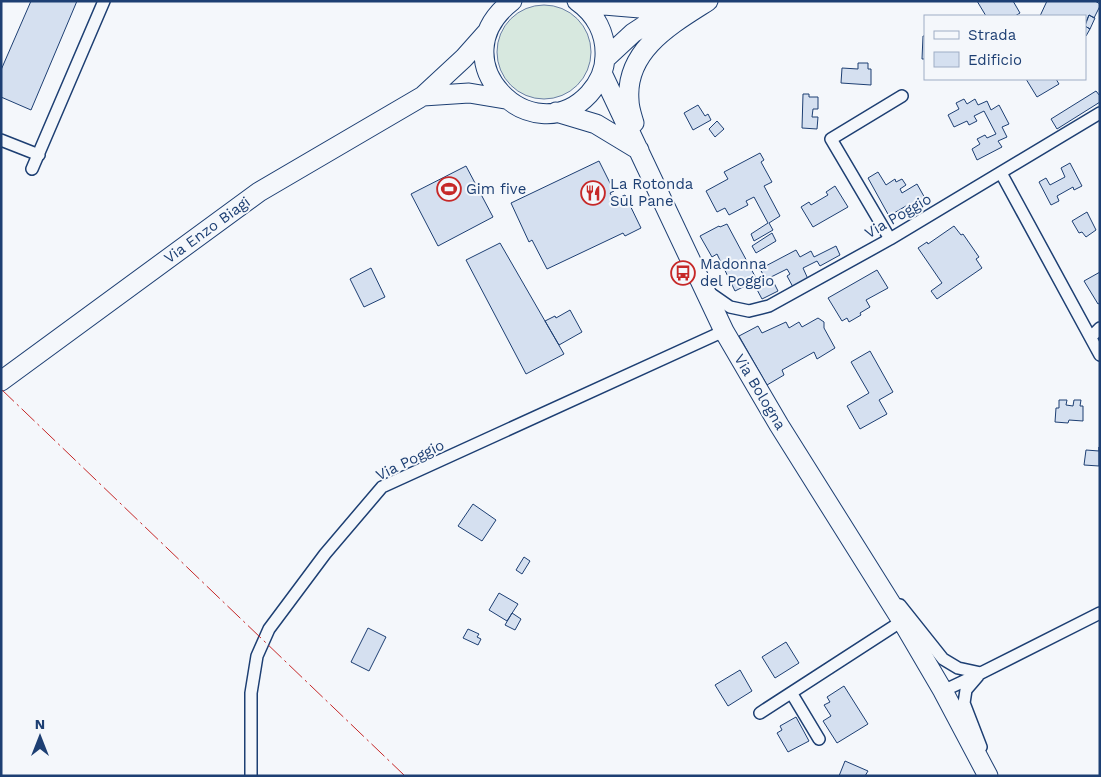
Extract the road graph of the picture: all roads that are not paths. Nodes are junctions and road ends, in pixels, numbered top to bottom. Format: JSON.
{"nodes":[{"id":1,"x":104,"y":1,"type":"edge"},
{"id":2,"x":512,"y":1,"type":"edge"},
{"id":3,"x":675,"y":1,"type":"edge"},
{"id":4,"x":688,"y":1,"type":"edge"},
{"id":5,"x":708,"y":1,"type":"edge"},
{"id":6,"x":579,"y":2,"type":"edge"},
{"id":7,"x":488,"y":31,"type":"junction"},
{"id":8,"x":604,"y":66,"type":"junction"},
{"id":9,"x":423,"y":96,"type":"junction"},
{"id":10,"x":902,"y":96,"type":"dead end"},
{"id":11,"x":505,"y":99,"type":"junction"},
{"id":12,"x":556,"y":112,"type":"junction"},
{"id":13,"x":1100,"y":113,"type":"edge"},
{"id":14,"x":1,"y":140,"type":"edge"},
{"id":15,"x":640,"y":151,"type":"junction"},
{"id":16,"x":39,"y":155,"type":"junction"},
{"id":17,"x":32,"y":169,"type":"dead end"},
{"id":18,"x":1001,"y":173,"type":"junction"},
{"id":19,"x":890,"y":239,"type":"junction"},
{"id":20,"x":706,"y":290,"type":"junction"},
{"id":21,"x":1100,"y":328,"type":"edge"},
{"id":22,"x":724,"y":331,"type":"junction"},
{"id":23,"x":1091,"y":337,"type":"junction"},
{"id":24,"x":1100,"y":354,"type":"edge"},
{"id":25,"x":1,"y":381,"type":"edge"},
{"id":26,"x":875,"y":576,"type":"junction"},
{"id":27,"x":1100,"y":612,"type":"edge"},
{"id":28,"x":902,"y":621,"type":"junction"},
{"id":29,"x":981,"y":673,"type":"junction"},
{"id":30,"x":943,"y":691,"type":"junction"},
{"id":31,"x":792,"y":694,"type":"junction"},
{"id":32,"x":760,"y":713,"type":"dead end"},
{"id":33,"x":819,"y":739,"type":"dead end"},
{"id":34,"x":251,"y":776,"type":"edge"},
{"id":35,"x":988,"y":776,"type":"edge"},
{"id":36,"x":993,"y":776,"type":"edge"}],
"edges":[{"from":1,"to":16,"type":"street"},
{"from":2,"to":7,"type":"main road"},
{"from":3,"to":6,"type":"main road"},
{"from":4,"to":8,"type":"main road"},
{"from":5,"to":15,"type":"main road"},
{"from":6,"to":8,"type":"main road","name":"Via Bologna"},
{"from":7,"to":9,"type":"main road","name":"Via Enzo Biagi"},
{"from":7,"to":11,"type":"main road"},
{"from":8,"to":12,"type":"main road"},
{"from":8,"to":15,"type":"main road","name":"Via Bologna"},
{"from":9,"to":11,"type":"main road","name":"Via Enzo Biagi"},
{"from":9,"to":25,"type":"main road","name":"Via Enzo Biagi"},
{"from":10,"to":19,"type":"street"},
{"from":11,"to":12,"type":"main road"},
{"from":12,"to":15,"type":"main road"},
{"from":13,"to":18,"type":"street","name":"Via Poggio"},
{"from":14,"to":16,"type":"street"},
{"from":15,"to":20,"type":"main road","name":"Via Bologna"},
{"from":16,"to":17,"type":"street"},
{"from":18,"to":19,"type":"street","name":"Via Poggio"},
{"from":18,"to":23,"type":"street"},
{"from":19,"to":20,"type":"street","name":"Via Poggio"},
{"from":20,"to":22,"type":"main road","name":"Via Bologna"},
{"from":21,"to":23,"type":"street"},
{"from":22,"to":26,"type":"main road","name":"Via Bologna"},
{"from":22,"to":34,"type":"street","name":"Via Poggio"},
{"from":23,"to":24,"type":"street"},
{"from":26,"to":28,"type":"main road","name":"Via Bologna"},
{"from":26,"to":29,"type":"street"},
{"from":27,"to":29,"type":"street"},
{"from":28,"to":30,"type":"main road","name":"Via Bologna"},
{"from":28,"to":31,"type":"street"},
{"from":29,"to":30,"type":"street"},
{"from":29,"to":36,"type":"street"},
{"from":30,"to":35,"type":"main road","name":"Via Bologna"},
{"from":31,"to":32,"type":"street"},
{"from":31,"to":33,"type":"street"}]}
